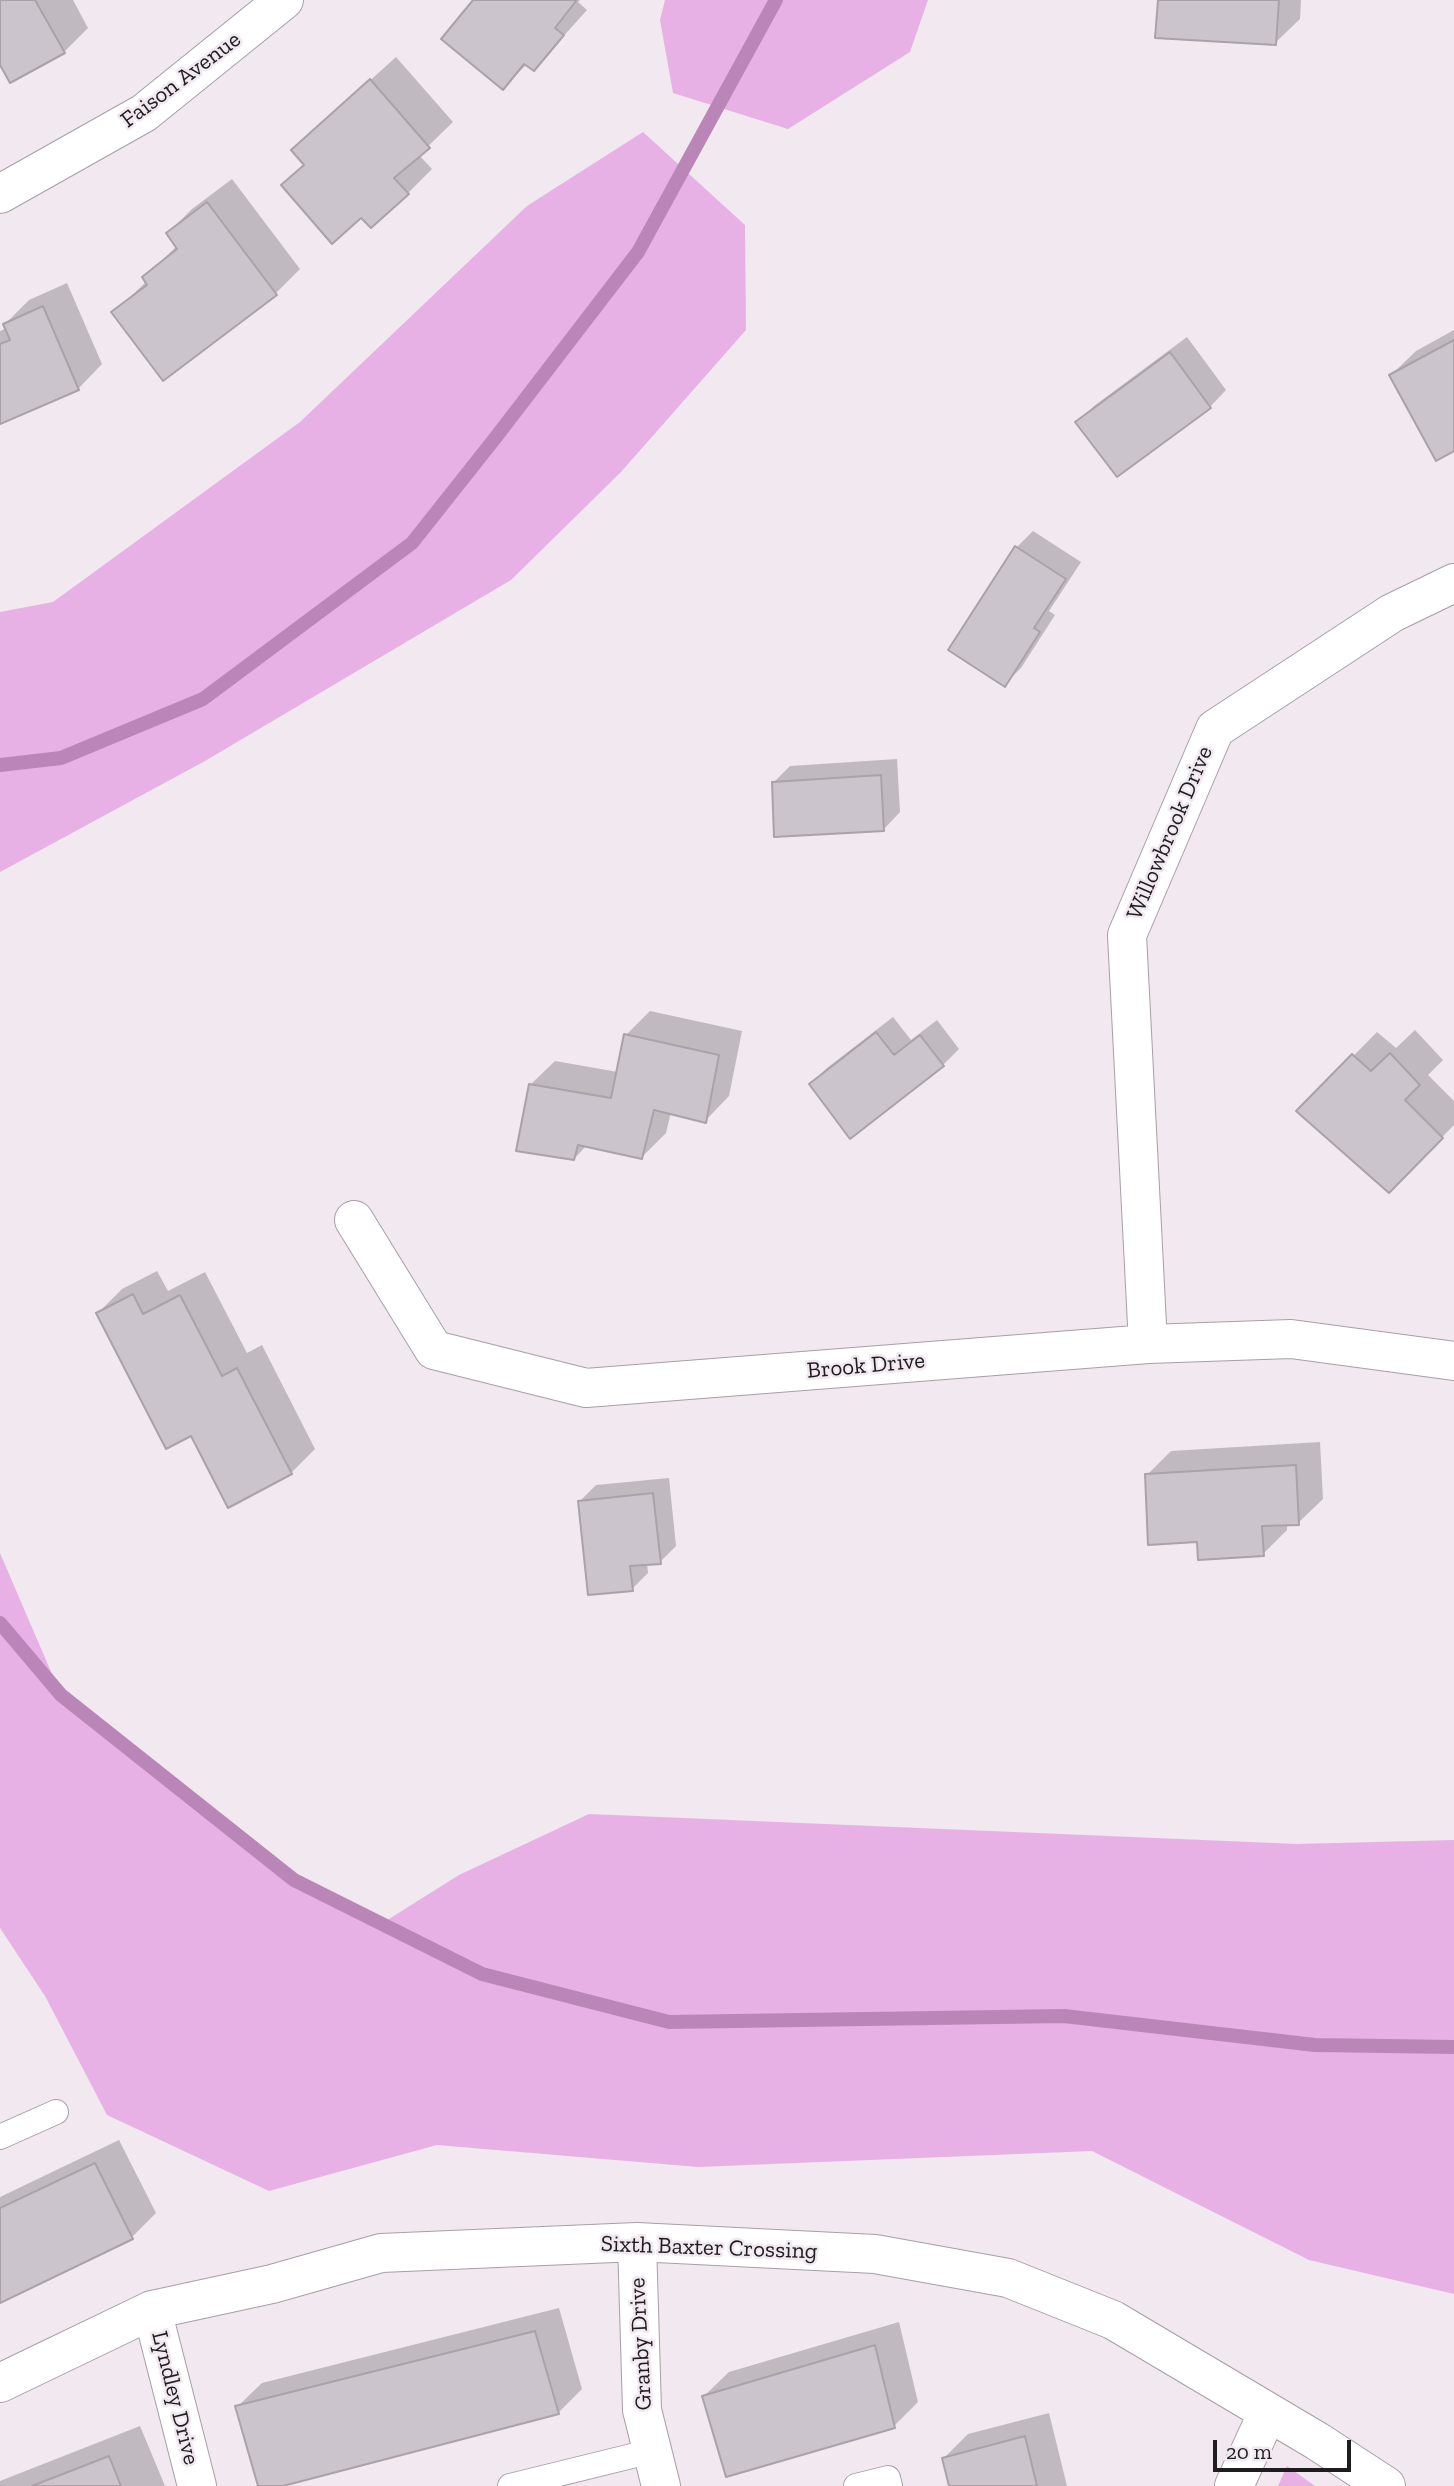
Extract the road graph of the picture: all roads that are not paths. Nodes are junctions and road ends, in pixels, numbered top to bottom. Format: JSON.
{"nodes":[{"id":1,"x":284,"y":0,"type":"edge"},
{"id":2,"x":0,"y":194,"type":"edge"},
{"id":3,"x":1454,"y":583,"type":"edge"},
{"id":4,"x":354,"y":1220,"type":"dead end"},
{"id":5,"x":1148,"y":1344,"type":"junction"},
{"id":6,"x":1454,"y":1361,"type":"edge"},
{"id":7,"x":56,"y":2112,"type":"dead end"},
{"id":8,"x":0,"y":2137,"type":"edge"},
{"id":9,"x":637,"y":2242,"type":"junction"},
{"id":10,"x":152,"y":2310,"type":"junction"},
{"id":11,"x":0,"y":2383,"type":"edge"},
{"id":12,"x":1268,"y":2412,"type":"junction"},
{"id":13,"x":656,"y":2468,"type":"edge"},
{"id":14,"x":197,"y":2486,"type":"edge"},
{"id":15,"x":510,"y":2486,"type":"edge"},
{"id":16,"x":856,"y":2486,"type":"edge"},
{"id":17,"x":890,"y":2486,"type":"edge"},
{"id":18,"x":1234,"y":2486,"type":"edge"},
{"id":19,"x":1386,"y":2486,"type":"edge"}],
"edges":[{"from":1,"to":2,"type":"street","name":"Faison Avenue"},
{"from":3,"to":5,"type":"street","name":"Willowbrook Drive"},
{"from":4,"to":5,"type":"street","name":"Brook Drive"},
{"from":5,"to":6,"type":"street","name":"Brook Drive"},
{"from":7,"to":8,"type":"lane"},
{"from":9,"to":10,"type":"street","name":"Sixth Baxter Crossing"},
{"from":9,"to":12,"type":"street","name":"Sixth Baxter Crossing"},
{"from":9,"to":13,"type":"street","name":"Granby Drive"},
{"from":10,"to":11,"type":"street","name":"Sixth Baxter Crossing"},
{"from":10,"to":14,"type":"street","name":"Lyndley Drive"},
{"from":12,"to":18,"type":"street"},
{"from":12,"to":19,"type":"street","name":"Sixth Baxter Crossing"},
{"from":13,"to":15,"type":"lane"},
{"from":16,"to":17,"type":"lane"}]}
